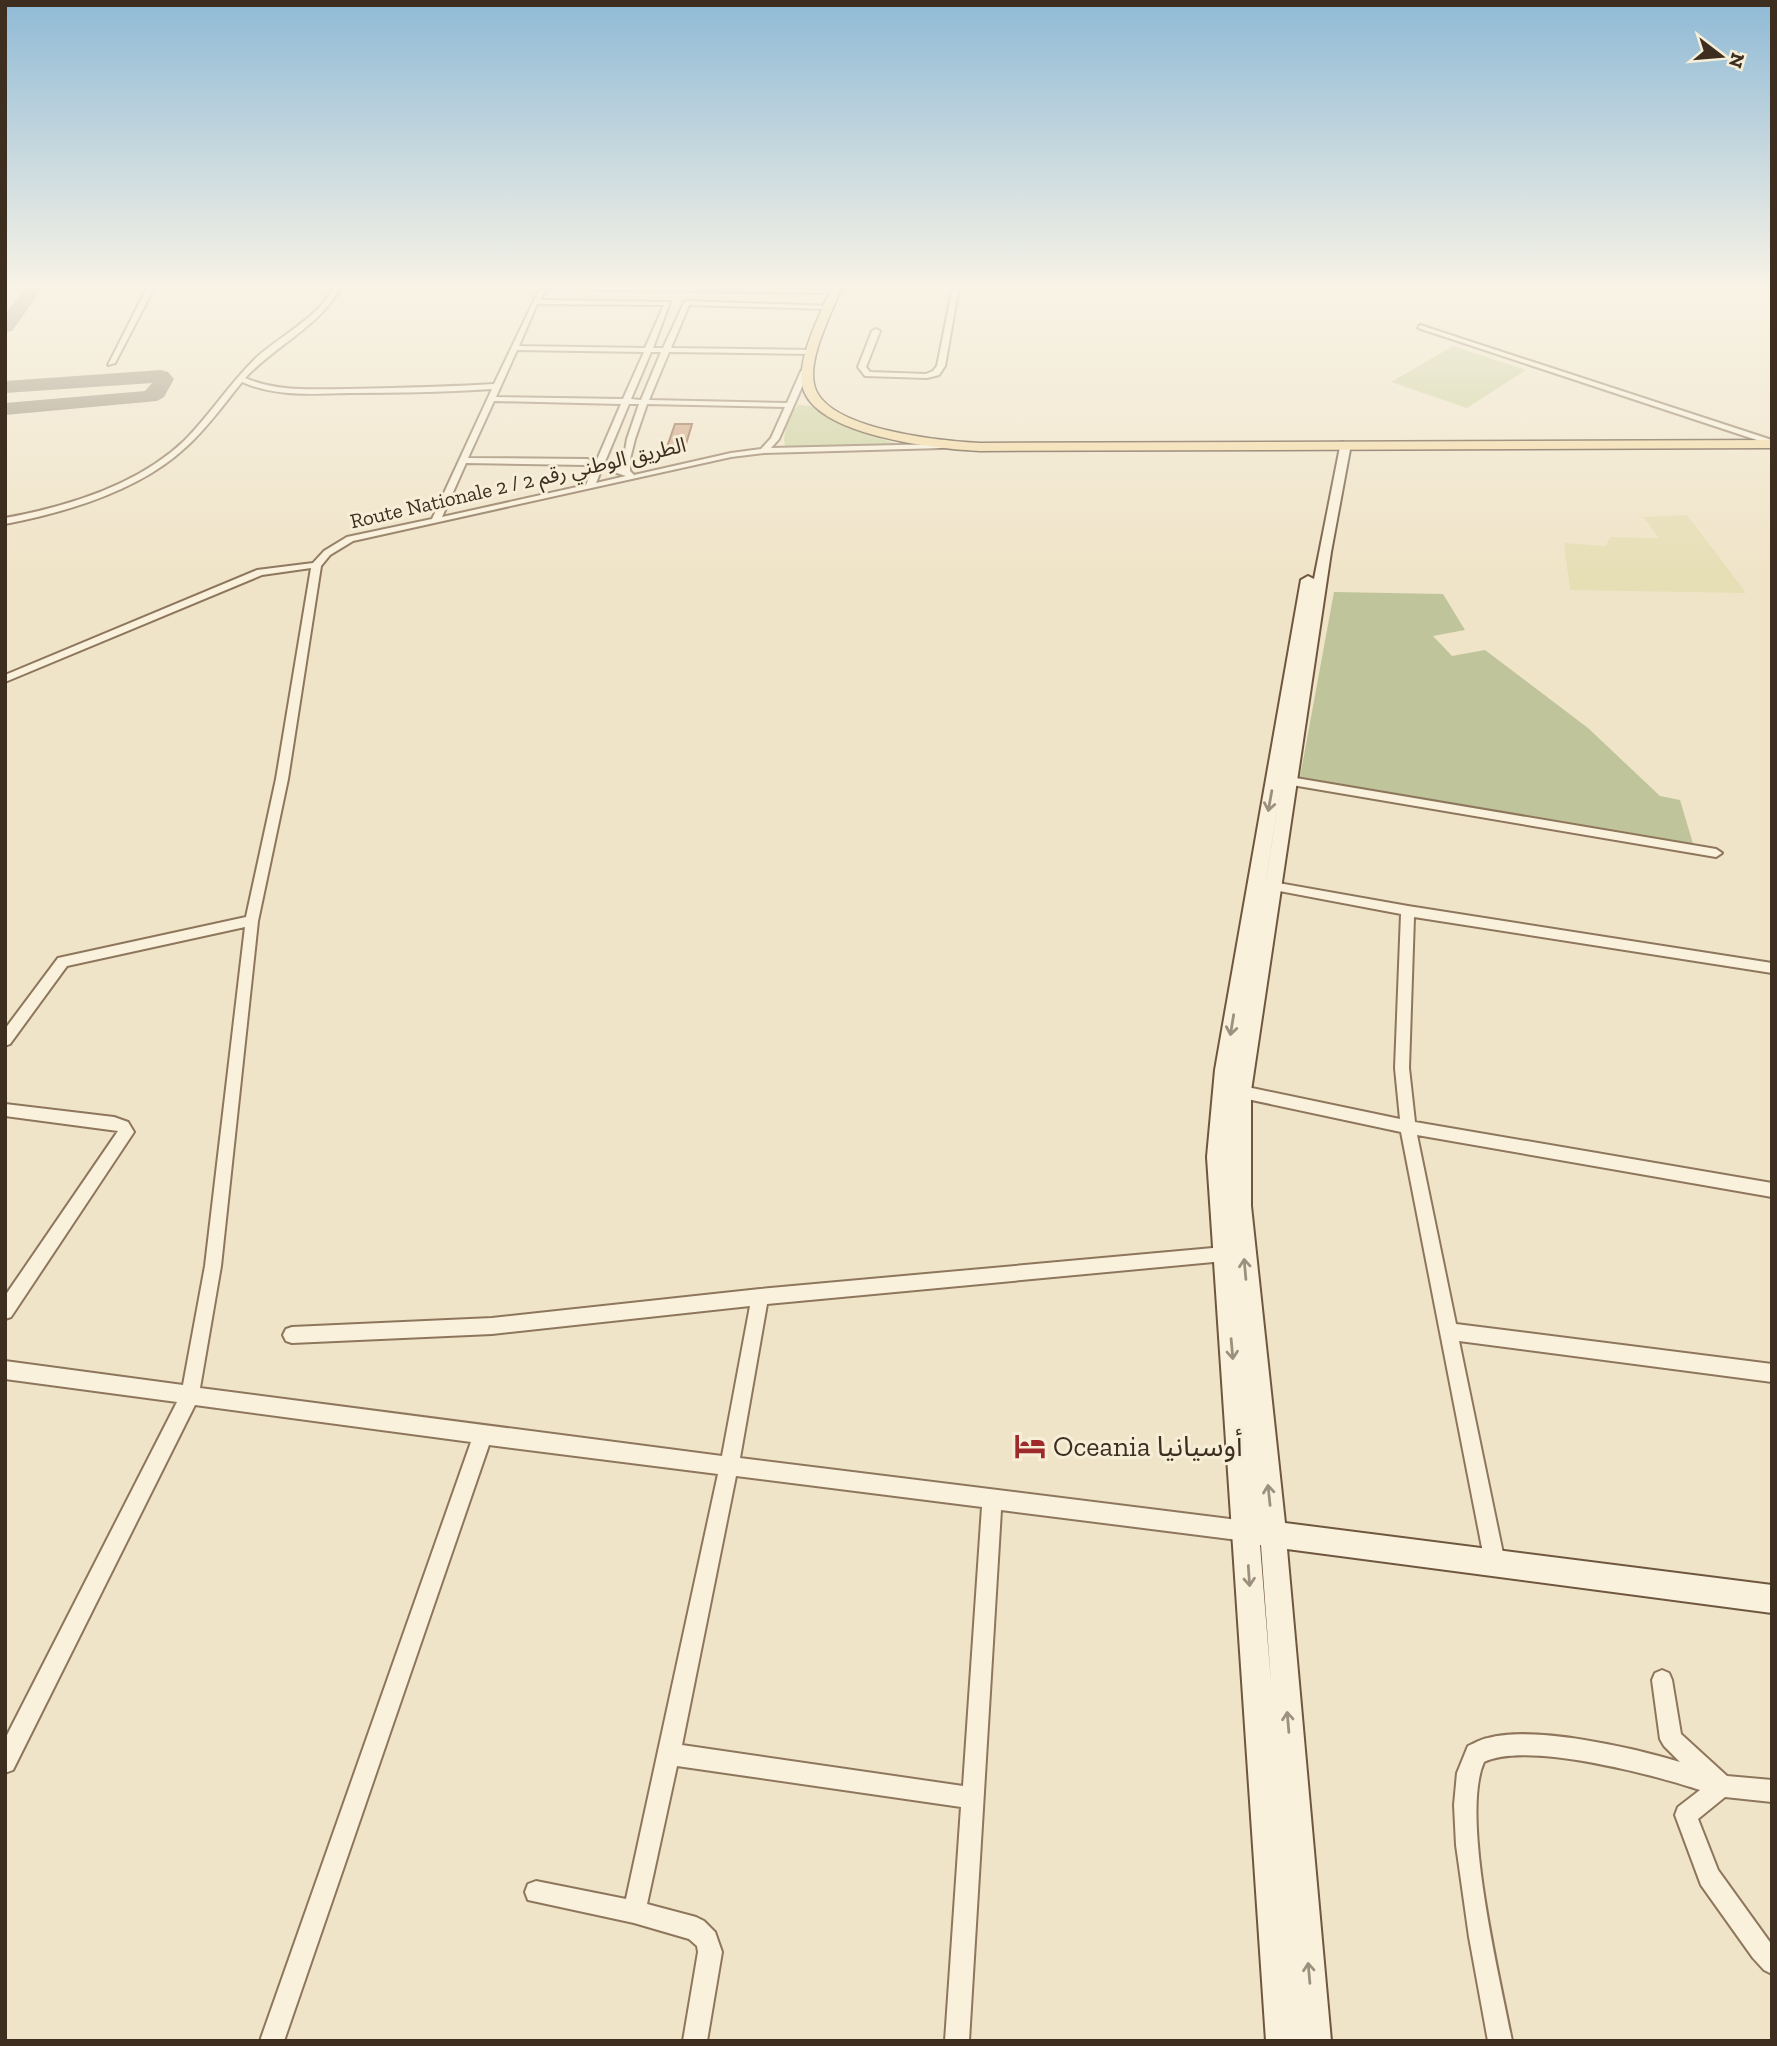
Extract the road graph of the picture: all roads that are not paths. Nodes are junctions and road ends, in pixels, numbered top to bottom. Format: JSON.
{"nodes":[{"id":1,"x":239,"y":381,"type":"edge"},
{"id":2,"x":245,"y":381,"type":"edge"},
{"id":3,"x":500,"y":381,"type":"edge"},
{"id":4,"x":634,"y":381,"type":"edge"},
{"id":5,"x":654,"y":381,"type":"edge"},
{"id":6,"x":801,"y":381,"type":"edge"},
{"id":7,"x":809,"y":381,"type":"edge"},
{"id":8,"x":1585,"y":381,"type":"edge"},
{"id":9,"x":498,"y":386,"type":"junction"},
{"id":10,"x":490,"y":399,"type":"junction"},
{"id":11,"x":625,"y":402,"type":"junction"},
{"id":12,"x":645,"y":402,"type":"junction"},
{"id":13,"x":790,"y":405,"type":"junction"},
{"id":14,"x":1772,"y":443,"type":"edge"},
{"id":15,"x":1338,"y":444,"type":"junction"},
{"id":16,"x":942,"y":446,"type":"junction"},
{"id":17,"x":764,"y":451,"type":"junction"},
{"id":18,"x":463,"y":460,"type":"junction"},
{"id":19,"x":599,"y":463,"type":"junction"},
{"id":20,"x":629,"y":474,"type":"junction"},
{"id":21,"x":590,"y":487,"type":"junction"},
{"id":22,"x":436,"y":520,"type":"junction"},
{"id":23,"x":5,"y":521,"type":"edge"},
{"id":24,"x":316,"y":565,"type":"junction"},
{"id":25,"x":1312,"y":595,"type":"junction"},
{"id":26,"x":5,"y":679,"type":"edge"},
{"id":27,"x":1290,"y":781,"type":"junction"},
{"id":28,"x":1716,"y":853,"type":"dead end"},
{"id":29,"x":1265,"y":884,"type":"junction"},
{"id":30,"x":1408,"y":911,"type":"junction"},
{"id":31,"x":252,"y":921,"type":"junction"},
{"id":32,"x":1772,"y":968,"type":"edge"},
{"id":33,"x":5,"y":1040,"type":"edge"},
{"id":34,"x":1232,"y":1089,"type":"junction"},
{"id":35,"x":5,"y":1110,"type":"edge"},
{"id":36,"x":1408,"y":1127,"type":"junction"},
{"id":37,"x":1772,"y":1190,"type":"edge"},
{"id":38,"x":1224,"y":1254,"type":"junction"},
{"id":39,"x":760,"y":1297,"type":"junction"},
{"id":40,"x":5,"y":1311,"type":"edge"},
{"id":41,"x":1449,"y":1331,"type":"junction"},
{"id":42,"x":292,"y":1335,"type":"dead end"},
{"id":43,"x":5,"y":1370,"type":"edge"},
{"id":44,"x":1772,"y":1373,"type":"edge"},
{"id":45,"x":190,"y":1395,"type":"junction"},
{"id":46,"x":483,"y":1435,"type":"junction"},
{"id":47,"x":728,"y":1465,"type":"junction"},
{"id":48,"x":992,"y":1498,"type":"junction"},
{"id":49,"x":1246,"y":1531,"type":"junction"},
{"id":50,"x":1273,"y":1535,"type":"junction"},
{"id":51,"x":1495,"y":1563,"type":"junction"},
{"id":52,"x":1772,"y":1599,"type":"edge"},
{"id":53,"x":1662,"y":1680,"type":"dead end"},
{"id":54,"x":1262,"y":1750,"type":"junction"},
{"id":55,"x":1291,"y":1753,"type":"junction"},
{"id":56,"x":670,"y":1754,"type":"junction"},
{"id":57,"x":5,"y":1762,"type":"edge"},
{"id":58,"x":1722,"y":1786,"type":"junction"},
{"id":59,"x":1772,"y":1791,"type":"edge"},
{"id":60,"x":973,"y":1798,"type":"junction"},
{"id":61,"x":536,"y":1892,"type":"dead end"},
{"id":62,"x":634,"y":1912,"type":"junction"},
{"id":63,"x":1772,"y":1962,"type":"edge"},
{"id":64,"x":272,"y":2041,"type":"edge"},
{"id":65,"x":695,"y":2041,"type":"edge"},
{"id":66,"x":957,"y":2041,"type":"edge"},
{"id":67,"x":1283,"y":2041,"type":"edge"},
{"id":68,"x":1314,"y":2041,"type":"edge"},
{"id":69,"x":1500,"y":2041,"type":"edge"}],
"edges":[{"from":1,"to":23,"type":"street"},
{"from":2,"to":9,"type":"street"},
{"from":3,"to":9,"type":"street"},
{"from":4,"to":11,"type":"street"},
{"from":5,"to":12,"type":"street"},
{"from":6,"to":13,"type":"street"},
{"from":7,"to":16,"type":"main road"},
{"from":8,"to":14,"type":"street"},
{"from":9,"to":10,"type":"street"},
{"from":10,"to":11,"type":"street"},
{"from":10,"to":18,"type":"street"},
{"from":11,"to":12,"type":"street"},
{"from":11,"to":19,"type":"street"},
{"from":12,"to":13,"type":"street"},
{"from":12,"to":20,"type":"street"},
{"from":13,"to":17,"type":"street"},
{"from":14,"to":15,"type":"main road"},
{"from":15,"to":16,"type":"main road"},
{"from":15,"to":25,"type":"main road"},
{"from":16,"to":17,"type":"street","name":"Route Nationale 2 / الطريق الوطني رقم 2"},
{"from":17,"to":20,"type":"street","name":"Route Nationale 2 / الطريق الوطني رقم 2"},
{"from":18,"to":19,"type":"street"},
{"from":18,"to":22,"type":"street"},
{"from":19,"to":20,"type":"street"},
{"from":19,"to":21,"type":"street"},
{"from":20,"to":21,"type":"street","name":"Route Nationale 2 / الطريق الوطني رقم 2"},
{"from":21,"to":22,"type":"street","name":"Route Nationale 2 / الطريق الوطني رقم 2"},
{"from":22,"to":24,"type":"street","name":"Route Nationale 2 / الطريق الوطني رقم 2"},
{"from":24,"to":26,"type":"street"},
{"from":24,"to":31,"type":"street"},
{"from":25,"to":27,"type":"main road"},
{"from":25,"to":29,"type":"main road","one_way":true},
{"from":27,"to":28,"type":"street"},
{"from":27,"to":29,"type":"main road"},
{"from":29,"to":30,"type":"street"},
{"from":29,"to":34,"type":"main road"},
{"from":30,"to":32,"type":"street"},
{"from":30,"to":36,"type":"street"},
{"from":31,"to":33,"type":"street"},
{"from":31,"to":45,"type":"street"},
{"from":34,"to":36,"type":"street"},
{"from":34,"to":38,"type":"main road"},
{"from":50,"to":34,"type":"main road","one_way":true},
{"from":35,"to":40,"type":"street"},
{"from":36,"to":37,"type":"street"},
{"from":36,"to":41,"type":"street"},
{"from":38,"to":39,"type":"street"},
{"from":38,"to":49,"type":"main road","one_way":true},
{"from":39,"to":42,"type":"street"},
{"from":39,"to":47,"type":"street"},
{"from":41,"to":44,"type":"street"},
{"from":41,"to":51,"type":"street"},
{"from":43,"to":45,"type":"street"},
{"from":45,"to":46,"type":"street"},
{"from":45,"to":57,"type":"street"},
{"from":46,"to":47,"type":"street"},
{"from":46,"to":64,"type":"street"},
{"from":47,"to":48,"type":"street"},
{"from":47,"to":56,"type":"street"},
{"from":48,"to":49,"type":"street"},
{"from":48,"to":60,"type":"street"},
{"from":49,"to":50,"type":"main road"},
{"from":49,"to":54,"type":"main road","one_way":true},
{"from":50,"to":51,"type":"main road"},
{"from":55,"to":50,"type":"main road","one_way":true},
{"from":51,"to":52,"type":"main road"},
{"from":53,"to":58,"type":"street"},
{"from":54,"to":55,"type":"main road"},
{"from":54,"to":67,"type":"main road"},
{"from":68,"to":55,"type":"main road","one_way":true},
{"from":56,"to":60,"type":"street"},
{"from":56,"to":62,"type":"street"},
{"from":58,"to":59,"type":"street"},
{"from":58,"to":63,"type":"street"},
{"from":58,"to":69,"type":"street"},
{"from":60,"to":66,"type":"street"},
{"from":61,"to":62,"type":"street"},
{"from":62,"to":65,"type":"street"}]}
